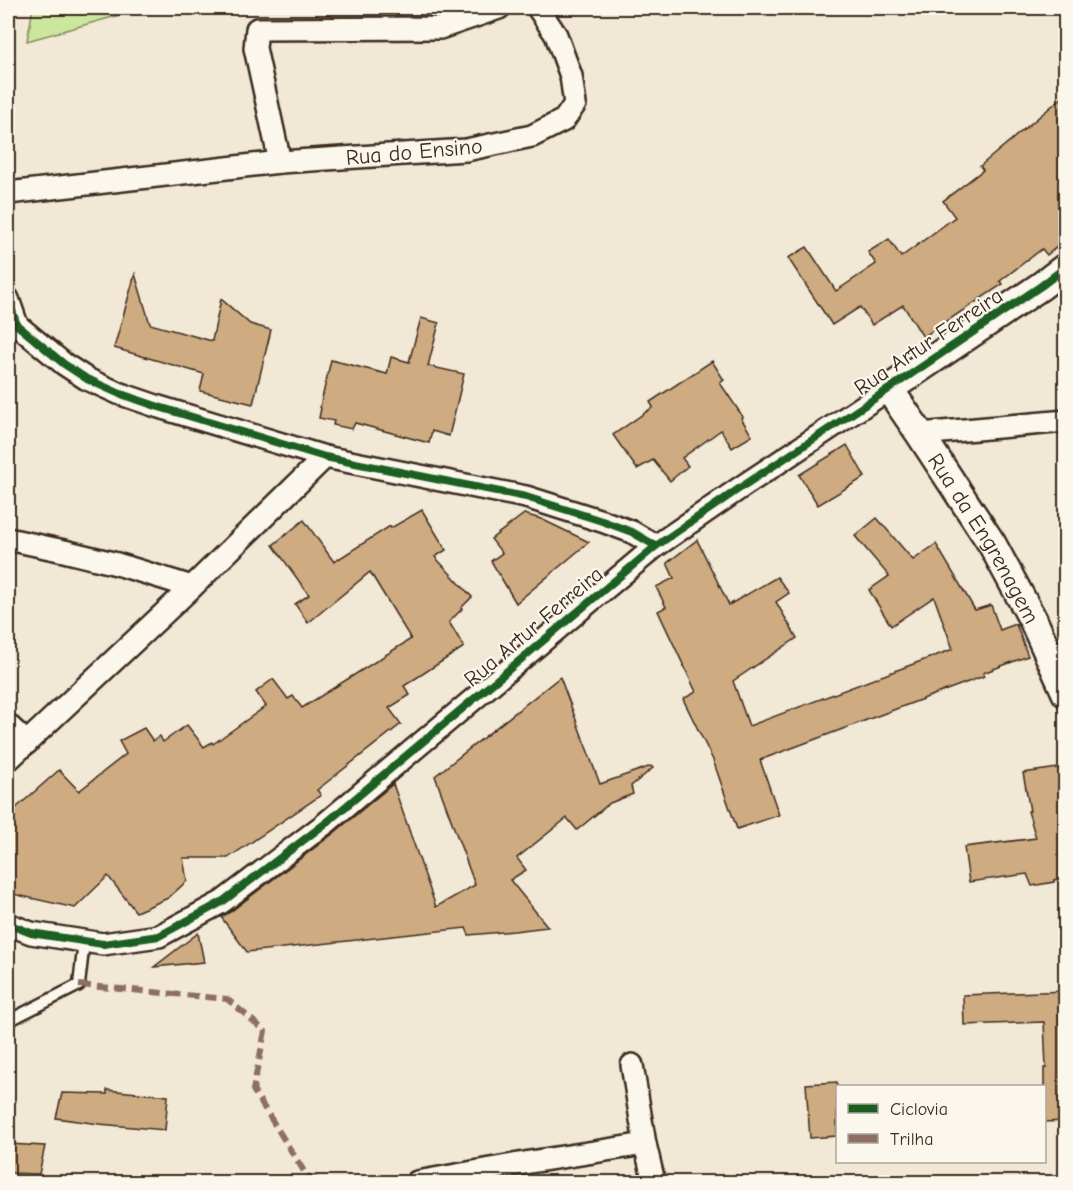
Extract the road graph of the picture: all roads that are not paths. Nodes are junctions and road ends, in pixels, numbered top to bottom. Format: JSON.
{"nodes":[{"id":1,"x":499,"y":8,"type":"edge"},
{"id":2,"x":538,"y":8,"type":"edge"},
{"id":3,"x":280,"y":162,"type":"junction"},
{"id":4,"x":8,"y":193,"type":"edge"},
{"id":5,"x":1065,"y":267,"type":"edge"},
{"id":6,"x":8,"y":298,"type":"edge"},
{"id":7,"x":889,"y":389,"type":"junction"},
{"id":8,"x":1065,"y":421,"type":"edge"},
{"id":9,"x":920,"y":434,"type":"junction"},
{"id":10,"x":325,"y":457,"type":"junction"},
{"id":11,"x":8,"y":539,"type":"edge"},
{"id":12,"x":656,"y":546,"type":"junction"},
{"id":13,"x":192,"y":587,"type":"junction"},
{"id":14,"x":1065,"y":693,"type":"edge"},
{"id":15,"x":8,"y":725,"type":"edge"},
{"id":16,"x":27,"y":742,"type":"junction"},
{"id":17,"x":8,"y":760,"type":"edge"},
{"id":18,"x":8,"y":924,"type":"edge"},
{"id":19,"x":84,"y":941,"type":"junction"},
{"id":20,"x":8,"y":1021,"type":"edge"},
{"id":21,"x":632,"y":1065,"type":"dead end"},
{"id":22,"x":645,"y":1144,"type":"junction"},
{"id":23,"x":530,"y":1162,"type":"junction"},
{"id":24,"x":417,"y":1182,"type":"edge"},
{"id":25,"x":520,"y":1182,"type":"edge"},
{"id":26,"x":654,"y":1182,"type":"edge"}],
"edges":[{"from":1,"to":3,"type":"street"},
{"from":2,"to":3,"type":"street","name":"Rua do Ensino"},
{"from":3,"to":4,"type":"street","name":"Rua do Ensino"},
{"from":5,"to":7,"type":"street","name":"Rua Artur Ferreira"},
{"from":6,"to":10,"type":"street"},
{"from":7,"to":9,"type":"street","name":"Rua da Engrenagem"},
{"from":7,"to":12,"type":"street","name":"Rua Artur Ferreira"},
{"from":8,"to":9,"type":"street"},
{"from":9,"to":14,"type":"street","name":"Rua da Engrenagem"},
{"from":10,"to":12,"type":"street"},
{"from":10,"to":13,"type":"street"},
{"from":11,"to":13,"type":"street"},
{"from":12,"to":19,"type":"street","name":"Rua Artur Ferreira"},
{"from":13,"to":16,"type":"street"},
{"from":15,"to":16,"type":"street"},
{"from":16,"to":17,"type":"street"},
{"from":18,"to":19,"type":"street","name":"Rua Artur Ferreira"},
{"from":19,"to":20,"type":"lane"},
{"from":21,"to":22,"type":"street"},
{"from":22,"to":23,"type":"street"},
{"from":22,"to":26,"type":"street"},
{"from":23,"to":24,"type":"street"},
{"from":23,"to":25,"type":"street"}]}
